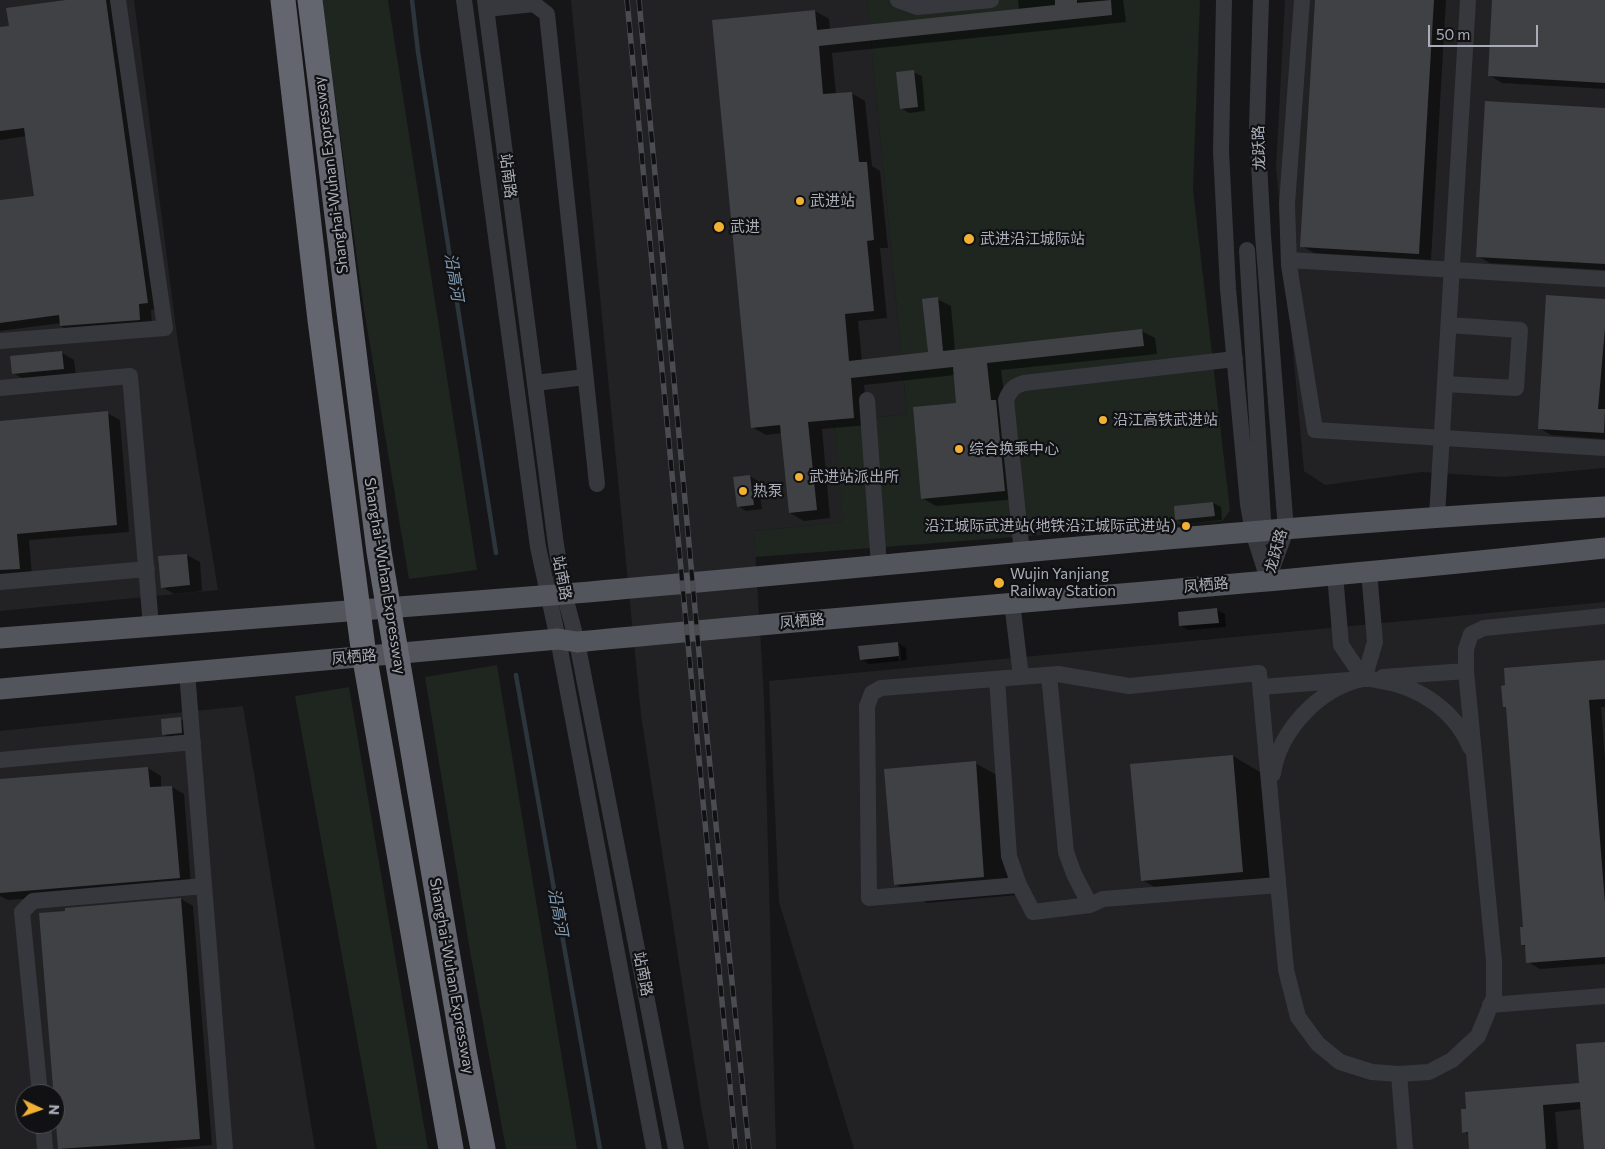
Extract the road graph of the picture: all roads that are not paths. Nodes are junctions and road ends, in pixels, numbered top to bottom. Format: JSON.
{"nodes":[{"id":1,"x":118,"y":0,"type":"edge"},
{"id":2,"x":283,"y":0,"type":"edge"},
{"id":3,"x":310,"y":0,"type":"edge"},
{"id":4,"x":464,"y":0,"type":"edge"},
{"id":5,"x":898,"y":0,"type":"edge"},
{"id":6,"x":991,"y":0,"type":"edge"},
{"id":7,"x":1224,"y":0,"type":"edge"},
{"id":8,"x":1261,"y":0,"type":"edge"},
{"id":9,"x":1302,"y":0,"type":"edge"},
{"id":10,"x":1468,"y":0,"type":"edge"},
{"id":11,"x":486,"y":4,"type":"edge"},
{"id":12,"x":1247,"y":250,"type":"dead end"},
{"id":13,"x":1289,"y":260,"type":"junction"},
{"id":14,"x":1452,"y":271,"type":"junction"},
{"id":15,"x":1605,"y":279,"type":"edge"},
{"id":16,"x":1449,"y":325,"type":"junction"},
{"id":17,"x":0,"y":341,"type":"edge"},
{"id":18,"x":1235,"y":359,"type":"junction"},
{"id":19,"x":585,"y":377,"type":"junction"},
{"id":20,"x":534,"y":383,"type":"junction"},
{"id":21,"x":1445,"y":384,"type":"junction"},
{"id":22,"x":0,"y":388,"type":"edge"},
{"id":23,"x":867,"y":400,"type":"dead end"},
{"id":24,"x":1442,"y":438,"type":"junction"},
{"id":25,"x":1605,"y":448,"type":"edge"},
{"id":26,"x":597,"y":484,"type":"dead end"},
{"id":27,"x":1605,"y":507,"type":"edge"},
{"id":28,"x":1437,"y":516,"type":"junction"},
{"id":29,"x":1286,"y":530,"type":"junction"},
{"id":30,"x":1258,"y":532,"type":"junction"},
{"id":31,"x":1605,"y":548,"type":"edge"},
{"id":32,"x":1022,"y":553,"type":"junction"},
{"id":33,"x":879,"y":564,"type":"junction"},
{"id":34,"x":147,"y":569,"type":"junction"},
{"id":35,"x":1369,"y":571,"type":"junction"},
{"id":36,"x":1334,"y":574,"type":"junction"},
{"id":37,"x":1268,"y":579,"type":"junction"},
{"id":38,"x":0,"y":582,"type":"edge"},
{"id":39,"x":556,"y":594,"type":"junction"},
{"id":40,"x":1012,"y":602,"type":"junction"},
{"id":41,"x":1605,"y":616,"type":"edge"},
{"id":42,"x":151,"y":626,"type":"junction"},
{"id":43,"x":0,"y":638,"type":"edge"},
{"id":44,"x":567,"y":641,"type":"junction"},
{"id":45,"x":1466,"y":671,"type":"junction"},
{"id":46,"x":187,"y":672,"type":"junction"},
{"id":47,"x":1049,"y":675,"type":"junction"},
{"id":48,"x":1021,"y":677,"type":"junction"},
{"id":49,"x":996,"y":679,"type":"junction"},
{"id":50,"x":1364,"y":679,"type":"junction"},
{"id":51,"x":1261,"y":687,"type":"junction"},
{"id":52,"x":0,"y":689,"type":"edge"},
{"id":53,"x":193,"y":742,"type":"junction"},
{"id":54,"x":0,"y":760,"type":"edge"},
{"id":55,"x":1475,"y":761,"type":"junction"},
{"id":56,"x":1270,"y":792,"type":"junction"},
{"id":57,"x":1019,"y":885,"type":"junction"},
{"id":58,"x":1278,"y":885,"type":"junction"},
{"id":59,"x":204,"y":886,"type":"junction"},
{"id":60,"x":1090,"y":905,"type":"junction"},
{"id":61,"x":1605,"y":996,"type":"edge"},
{"id":62,"x":1490,"y":1005,"type":"junction"},
{"id":63,"x":1399,"y":1074,"type":"junction"},
{"id":64,"x":39,"y":1084,"type":"edge"},
{"id":65,"x":44,"y":1134,"type":"edge"},
{"id":66,"x":45,"y":1149,"type":"edge"},
{"id":67,"x":226,"y":1149,"type":"edge"},
{"id":68,"x":451,"y":1149,"type":"edge"},
{"id":69,"x":483,"y":1149,"type":"edge"},
{"id":70,"x":654,"y":1149,"type":"edge"},
{"id":71,"x":676,"y":1149,"type":"edge"},
{"id":72,"x":1405,"y":1149,"type":"edge"}],
"edges":[{"from":1,"to":17,"type":"street"},
{"from":2,"to":68,"type":"highway","name":"Shanghai-Wuhan Expressway","bridge":true},
{"from":3,"to":69,"type":"highway","name":"Shanghai-Wuhan Expressway","bridge":true},
{"from":4,"to":39,"type":"street","name":"站南路"},
{"from":5,"to":6,"type":"street"},
{"from":7,"to":18,"type":"street","name":"龙跃路"},
{"from":8,"to":29,"type":"street","name":"龙跃路"},
{"from":9,"to":13,"type":"street"},
{"from":10,"to":14,"type":"street"},
{"from":11,"to":19,"type":"street"},
{"from":11,"to":20,"type":"street","name":"站南路"},
{"from":12,"to":30,"type":"street"},
{"from":13,"to":14,"type":"street"},
{"from":13,"to":24,"type":"street"},
{"from":14,"to":15,"type":"street"},
{"from":14,"to":16,"type":"street"},
{"from":16,"to":21,"type":"street"},
{"from":16,"to":21,"type":"street"},
{"from":18,"to":30,"type":"street","name":"龙跃路"},
{"from":18,"to":32,"type":"street"},
{"from":19,"to":20,"type":"street"},
{"from":19,"to":26,"type":"street"},
{"from":20,"to":39,"type":"street","name":"站南路"},
{"from":21,"to":24,"type":"street"},
{"from":22,"to":34,"type":"street"},
{"from":23,"to":33,"type":"street"},
{"from":24,"to":25,"type":"street"},
{"from":24,"to":28,"type":"street"},
{"from":27,"to":28,"type":"main road"},
{"from":28,"to":29,"type":"main road"},
{"from":29,"to":30,"type":"main road"},
{"from":29,"to":37,"type":"street","name":"龙跃路"},
{"from":30,"to":32,"type":"main road"},
{"from":30,"to":37,"type":"street"},
{"from":31,"to":35,"type":"main road","name":"凤栖路"},
{"from":32,"to":33,"type":"main road"},
{"from":33,"to":39,"type":"main road"},
{"from":34,"to":38,"type":"street"},
{"from":34,"to":42,"type":"street"},
{"from":35,"to":36,"type":"main road","name":"凤栖路"},
{"from":35,"to":50,"type":"street"},
{"from":36,"to":37,"type":"main road","name":"凤栖路"},
{"from":36,"to":50,"type":"street"},
{"from":37,"to":40,"type":"main road","name":"凤栖路"},
{"from":39,"to":42,"type":"main road"},
{"from":39,"to":44,"type":"street","name":"站南路"},
{"from":40,"to":44,"type":"main road","name":"凤栖路"},
{"from":40,"to":48,"type":"street"},
{"from":41,"to":45,"type":"street"},
{"from":42,"to":43,"type":"main road"},
{"from":44,"to":46,"type":"main road","name":"凤栖路"},
{"from":44,"to":70,"type":"street","name":"站南路"},
{"from":44,"to":71,"type":"street","name":"站南路"},
{"from":45,"to":50,"type":"street"},
{"from":45,"to":55,"type":"street"},
{"from":46,"to":52,"type":"main road","name":"凤栖路"},
{"from":46,"to":53,"type":"street"},
{"from":47,"to":48,"type":"street"},
{"from":47,"to":51,"type":"street"},
{"from":47,"to":60,"type":"street"},
{"from":48,"to":49,"type":"street"},
{"from":49,"to":57,"type":"street"},
{"from":49,"to":57,"type":"street"},
{"from":50,"to":51,"type":"street"},
{"from":50,"to":55,"type":"street"},
{"from":50,"to":56,"type":"street"},
{"from":51,"to":56,"type":"street"},
{"from":53,"to":54,"type":"street"},
{"from":53,"to":59,"type":"street"},
{"from":55,"to":62,"type":"street"},
{"from":56,"to":58,"type":"street"},
{"from":57,"to":60,"type":"street"},
{"from":58,"to":60,"type":"street"},
{"from":58,"to":63,"type":"street"},
{"from":59,"to":64,"type":"street"},
{"from":59,"to":67,"type":"street"},
{"from":61,"to":62,"type":"street"},
{"from":62,"to":63,"type":"street"},
{"from":63,"to":72,"type":"street"},
{"from":65,"to":66,"type":"street"}]}
